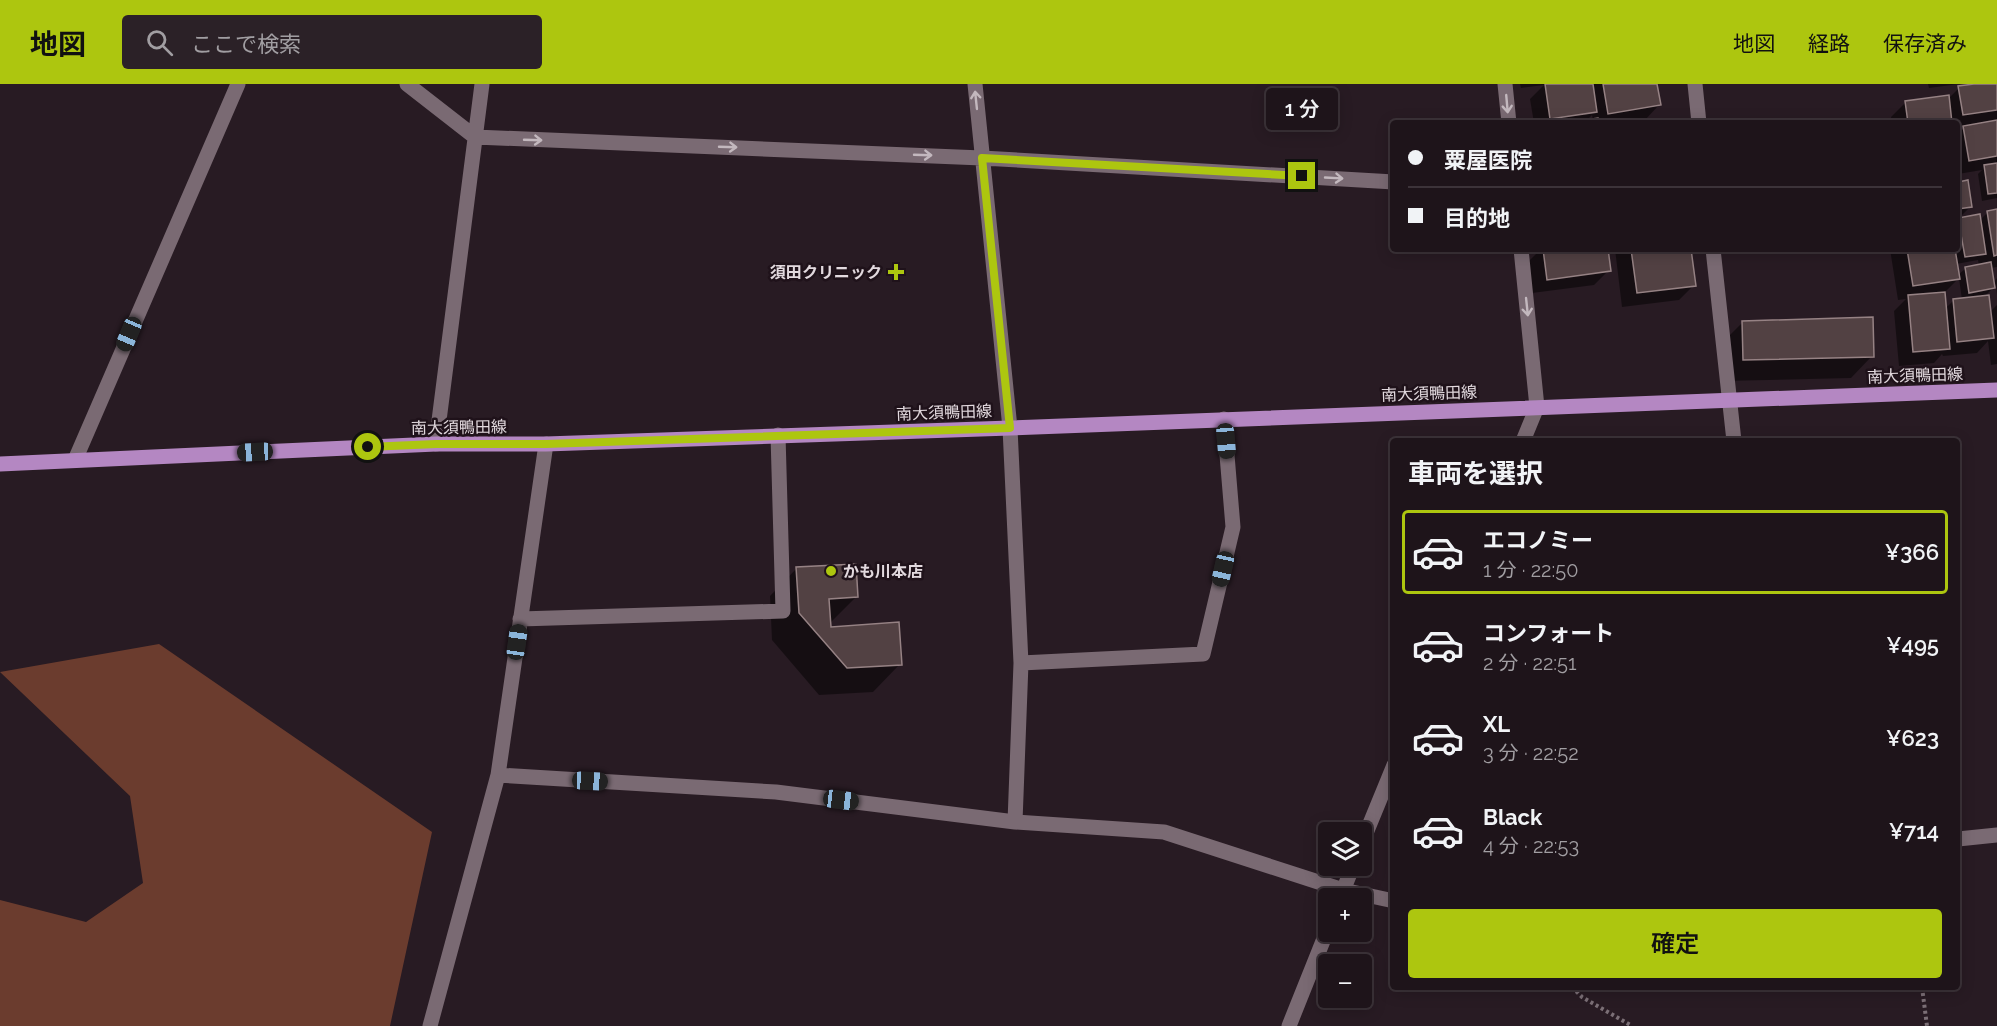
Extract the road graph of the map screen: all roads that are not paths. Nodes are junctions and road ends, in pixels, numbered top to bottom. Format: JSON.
{"nodes":[{"id":1,"x":238,"y":84,"type":"edge"},
{"id":2,"x":407,"y":84,"type":"edge"},
{"id":3,"x":482,"y":84,"type":"edge"},
{"id":4,"x":975,"y":84,"type":"edge"},
{"id":5,"x":1505,"y":84,"type":"edge"},
{"id":6,"x":1695,"y":84,"type":"edge"},
{"id":7,"x":1509,"y":120,"type":"edge"},
{"id":8,"x":1699,"y":120,"type":"edge"},
{"id":9,"x":475,"y":137,"type":"junction"},
{"id":10,"x":982,"y":158,"type":"junction"},
{"id":11,"x":1390,"y":182,"type":"edge"},
{"id":12,"x":1521,"y":252,"type":"edge"},
{"id":13,"x":1713,"y":252,"type":"edge"},
{"id":14,"x":1997,"y":390,"type":"edge"},
{"id":15,"x":1729,"y":401,"type":"junction"},
{"id":16,"x":1537,"y":407,"type":"junction"},
{"id":17,"x":1224,"y":420,"type":"junction"},
{"id":18,"x":1010,"y":428,"type":"junction"},
{"id":19,"x":778,"y":435,"type":"junction"},
{"id":20,"x":1524,"y":438,"type":"edge"},
{"id":21,"x":1734,"y":438,"type":"edge"},
{"id":22,"x":436,"y":444,"type":"junction"},
{"id":23,"x":546,"y":444,"type":"junction"},
{"id":24,"x":75,"y":460,"type":"junction"},
{"id":25,"x":0,"y":464,"type":"edge"},
{"id":26,"x":520,"y":620,"type":"junction"},
{"id":27,"x":1021,"y":663,"type":"junction"},
{"id":28,"x":498,"y":775,"type":"junction"},
{"id":29,"x":1390,"y":775,"type":"edge"},
{"id":30,"x":1015,"y":822,"type":"junction"},
{"id":31,"x":1371,"y":822,"type":"edge"},
{"id":32,"x":1997,"y":836,"type":"edge"},
{"id":33,"x":1960,"y":838,"type":"edge"},
{"id":34,"x":1322,"y":888,"type":"edge"},
{"id":35,"x":1372,"y":898,"type":"edge"},
{"id":36,"x":1390,"y":901,"type":"edge"},
{"id":37,"x":1323,"y":942,"type":"edge"},
{"id":38,"x":430,"y":1026,"type":"edge"},
{"id":39,"x":1289,"y":1026,"type":"edge"}],
"edges":[{"from":1,"to":24,"type":"street"},
{"from":2,"to":9,"type":"street"},
{"from":3,"to":9,"type":"street"},
{"from":10,"to":4,"type":"street","one_way":true},
{"from":5,"to":7,"type":"street","one_way":true},
{"from":6,"to":8,"type":"street"},
{"from":9,"to":10,"type":"street","one_way":true},
{"from":9,"to":22,"type":"street"},
{"from":10,"to":11,"type":"street","one_way":true},
{"from":10,"to":18,"type":"street"},
{"from":12,"to":16,"type":"street","one_way":true},
{"from":13,"to":15,"type":"street"},
{"from":14,"to":15,"type":"main road","name":"南大須鴨田線"},
{"from":15,"to":16,"type":"main road","name":"南大須鴨田線"},
{"from":15,"to":21,"type":"street"},
{"from":16,"to":17,"type":"main road","name":"南大須鴨田線"},
{"from":16,"to":20,"type":"street"},
{"from":17,"to":18,"type":"main road","name":"南大須鴨田線"},
{"from":17,"to":27,"type":"street"},
{"from":18,"to":19,"type":"main road","name":"南大須鴨田線"},
{"from":18,"to":27,"type":"street"},
{"from":19,"to":23,"type":"main road","name":"南大須鴨田線"},
{"from":19,"to":26,"type":"street"},
{"from":22,"to":23,"type":"main road","name":"南大須鴨田線"},
{"from":22,"to":24,"type":"main road","name":"南大須鴨田線"},
{"from":23,"to":26,"type":"street"},
{"from":24,"to":25,"type":"main road","name":"南大須鴨田線"},
{"from":26,"to":28,"type":"street"},
{"from":27,"to":30,"type":"street"},
{"from":28,"to":30,"type":"street"},
{"from":28,"to":38,"type":"street"},
{"from":29,"to":31,"type":"street"},
{"from":30,"to":34,"type":"street"},
{"from":32,"to":33,"type":"street"},
{"from":35,"to":36,"type":"street"},
{"from":37,"to":39,"type":"street"}]}
